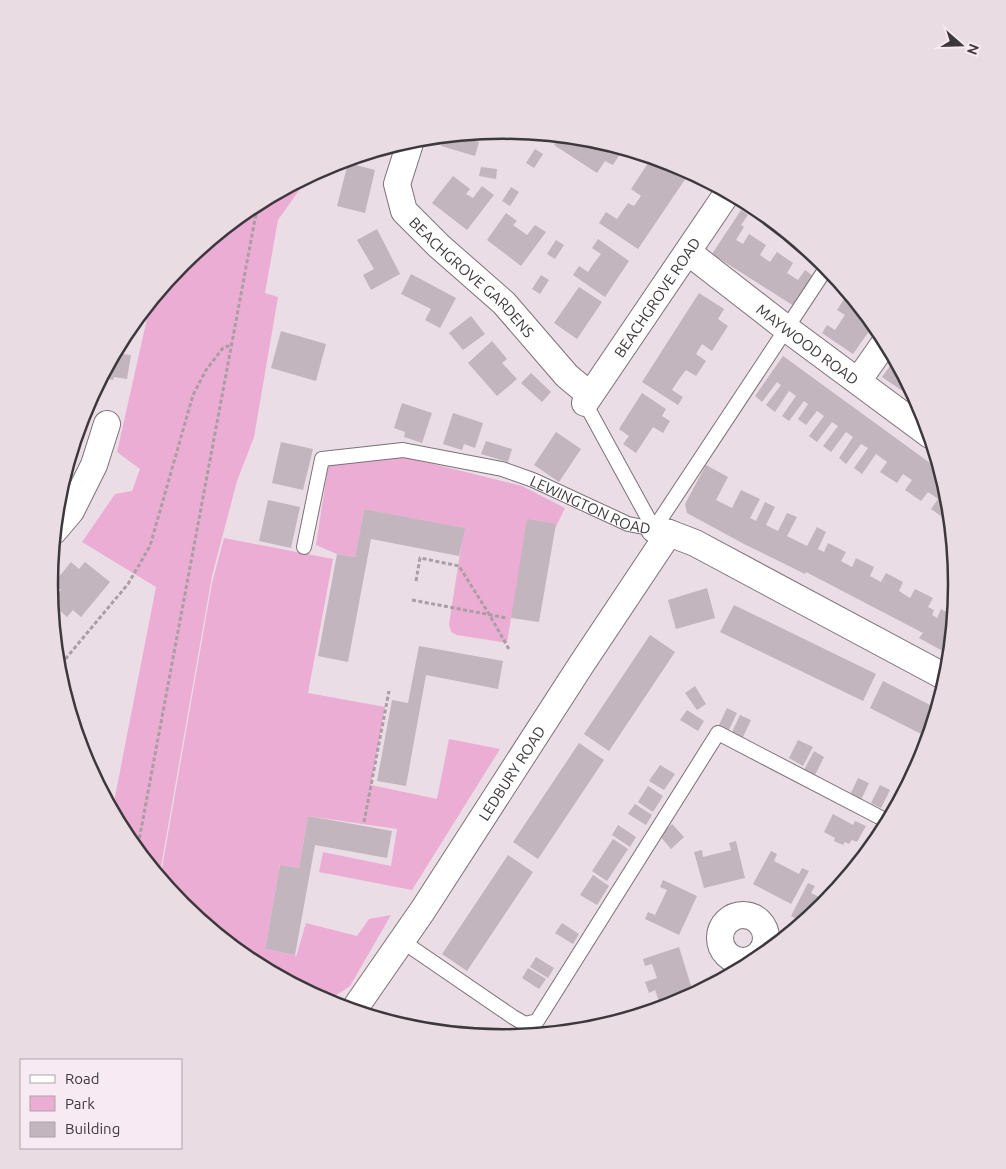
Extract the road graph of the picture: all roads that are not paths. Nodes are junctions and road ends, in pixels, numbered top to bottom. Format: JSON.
{"nodes":[{"id":1,"x":408,"y":150,"type":"edge"},
{"id":2,"x":724,"y":198,"type":"edge"},
{"id":3,"x":688,"y":252,"type":"junction"},
{"id":4,"x":822,"y":274,"type":"edge"},
{"id":5,"x":786,"y":329,"type":"junction"},
{"id":6,"x":881,"y":349,"type":"edge"},
{"id":7,"x":858,"y":381,"type":"junction"},
{"id":8,"x":588,"y":399,"type":"junction"},
{"id":9,"x":107,"y":424,"type":"dead end"},
{"id":10,"x":920,"y":428,"type":"edge"},
{"id":11,"x":62,"y":521,"type":"edge"},
{"id":12,"x":662,"y":531,"type":"junction"},
{"id":13,"x":304,"y":547,"type":"dead end"},
{"id":14,"x":939,"y":674,"type":"edge"},
{"id":15,"x":882,"y":818,"type":"edge"},
{"id":16,"x":402,"y":941,"type":"junction"},
{"id":17,"x":357,"y":1005,"type":"edge"}],
"edges":[{"from":1,"to":8,"type":"street","name":"BEACHGROVE GARDENS"},
{"from":2,"to":3,"type":"street","name":"BEACHGROVE ROAD"},
{"from":3,"to":5,"type":"street","name":"MAYWOOD ROAD"},
{"from":3,"to":8,"type":"street","name":"BEACHGROVE ROAD"},
{"from":4,"to":5,"type":"lane"},
{"from":5,"to":7,"type":"street","name":"MAYWOOD ROAD"},
{"from":5,"to":12,"type":"lane"},
{"from":6,"to":7,"type":"street"},
{"from":7,"to":10,"type":"street","name":"MAYWOOD ROAD"},
{"from":8,"to":12,"type":"lane"},
{"from":9,"to":11,"type":"street"},
{"from":12,"to":13,"type":"lane","name":"LEWINGTON ROAD"},
{"from":12,"to":14,"type":"street","name":"LEWINGTON ROAD"},
{"from":12,"to":16,"type":"street","name":"LEDBURY ROAD"},
{"from":15,"to":16,"type":"lane"},
{"from":16,"to":17,"type":"street","name":"LEDBURY ROAD"}]}
